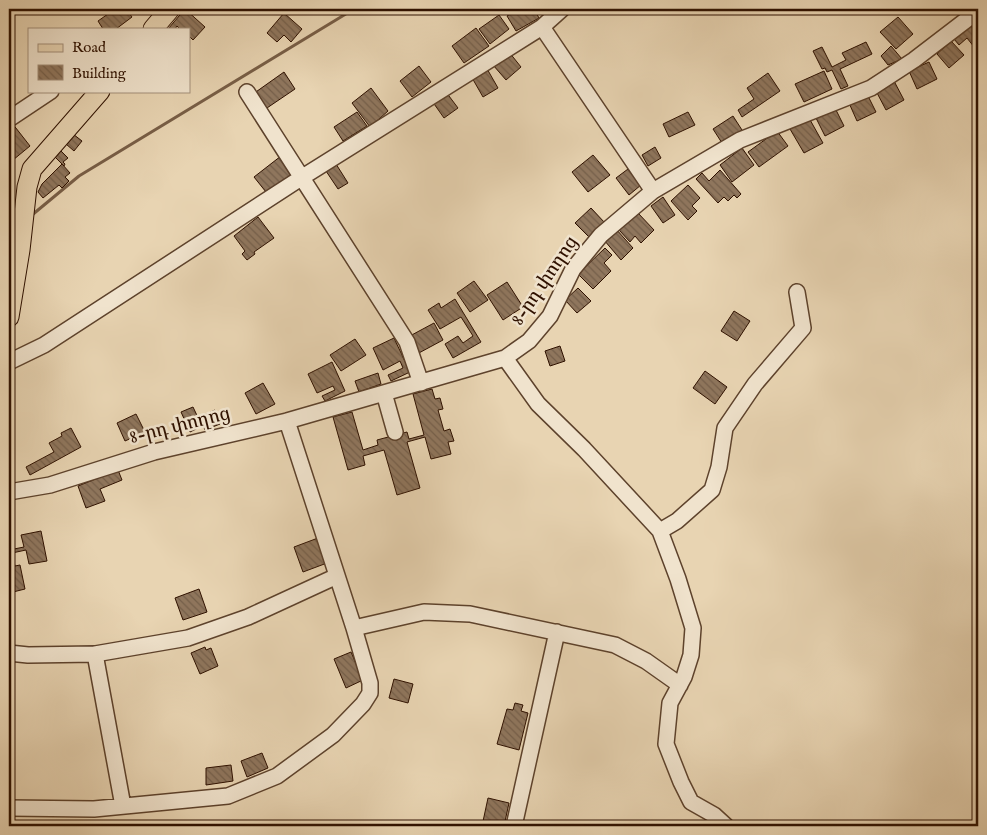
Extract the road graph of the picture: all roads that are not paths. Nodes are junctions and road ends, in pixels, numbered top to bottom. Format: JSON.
{"nodes":[{"id":1,"x":170,"y":9,"type":"edge"},
{"id":2,"x":562,"y":9,"type":"edge"},
{"id":3,"x":978,"y":11,"type":"edge"},
{"id":4,"x":542,"y":27,"type":"junction"},
{"id":5,"x":155,"y":28,"type":"edge"},
{"id":6,"x":50,"y":92,"type":"edge"},
{"id":7,"x":99,"y":92,"type":"edge"},
{"id":8,"x":247,"y":92,"type":"dead end"},
{"id":9,"x":9,"y":120,"type":"edge"},
{"id":10,"x":301,"y":178,"type":"junction"},
{"id":11,"x":653,"y":191,"type":"junction"},
{"id":12,"x":15,"y":259,"type":"edge"},
{"id":13,"x":797,"y":292,"type":"dead end"},
{"id":14,"x":9,"y":318,"type":"edge"},
{"id":15,"x":505,"y":358,"type":"junction"},
{"id":16,"x":9,"y":362,"type":"edge"},
{"id":17,"x":422,"y":383,"type":"junction"},
{"id":18,"x":384,"y":393,"type":"junction"},
{"id":19,"x":287,"y":421,"type":"junction"},
{"id":20,"x":395,"y":432,"type":"dead end"},
{"id":21,"x":9,"y":492,"type":"edge"},
{"id":22,"x":660,"y":531,"type":"junction"},
{"id":23,"x":337,"y":576,"type":"junction"},
{"id":24,"x":354,"y":628,"type":"junction"},
{"id":25,"x":558,"y":632,"type":"junction"},
{"id":26,"x":9,"y":653,"type":"edge"},
{"id":27,"x":95,"y":654,"type":"junction"},
{"id":28,"x":680,"y":685,"type":"junction"},
{"id":29,"x":123,"y":806,"type":"junction"},
{"id":30,"x":9,"y":808,"type":"edge"},
{"id":31,"x":514,"y":826,"type":"edge"},
{"id":32,"x":726,"y":826,"type":"edge"}],
"edges":[{"from":1,"to":5,"type":"main road"},
{"from":2,"to":4,"type":"street"},
{"from":3,"to":11,"type":"street","name":"8-րդ փողոց"},
{"from":4,"to":10,"type":"street"},
{"from":4,"to":11,"type":"street"},
{"from":6,"to":9,"type":"street"},
{"from":7,"to":12,"type":"main road"},
{"from":8,"to":10,"type":"street"},
{"from":10,"to":16,"type":"street"},
{"from":10,"to":17,"type":"street"},
{"from":11,"to":15,"type":"street","name":"8-րդ փողոց"},
{"from":12,"to":14,"type":"main road"},
{"from":13,"to":22,"type":"street"},
{"from":15,"to":17,"type":"street","name":"8-րդ փողոց"},
{"from":15,"to":22,"type":"street"},
{"from":17,"to":18,"type":"street","name":"8-րդ փողոց"},
{"from":18,"to":19,"type":"street","name":"8-րդ փողոց"},
{"from":18,"to":20,"type":"street"},
{"from":19,"to":21,"type":"street","name":"8-րդ փողոց"},
{"from":19,"to":23,"type":"street"},
{"from":22,"to":28,"type":"street"},
{"from":23,"to":24,"type":"street"},
{"from":23,"to":27,"type":"street"},
{"from":24,"to":25,"type":"street"},
{"from":24,"to":29,"type":"street"},
{"from":25,"to":28,"type":"street"},
{"from":25,"to":31,"type":"street"},
{"from":26,"to":27,"type":"street"},
{"from":27,"to":29,"type":"street"},
{"from":28,"to":32,"type":"street"},
{"from":29,"to":30,"type":"street"}]}
